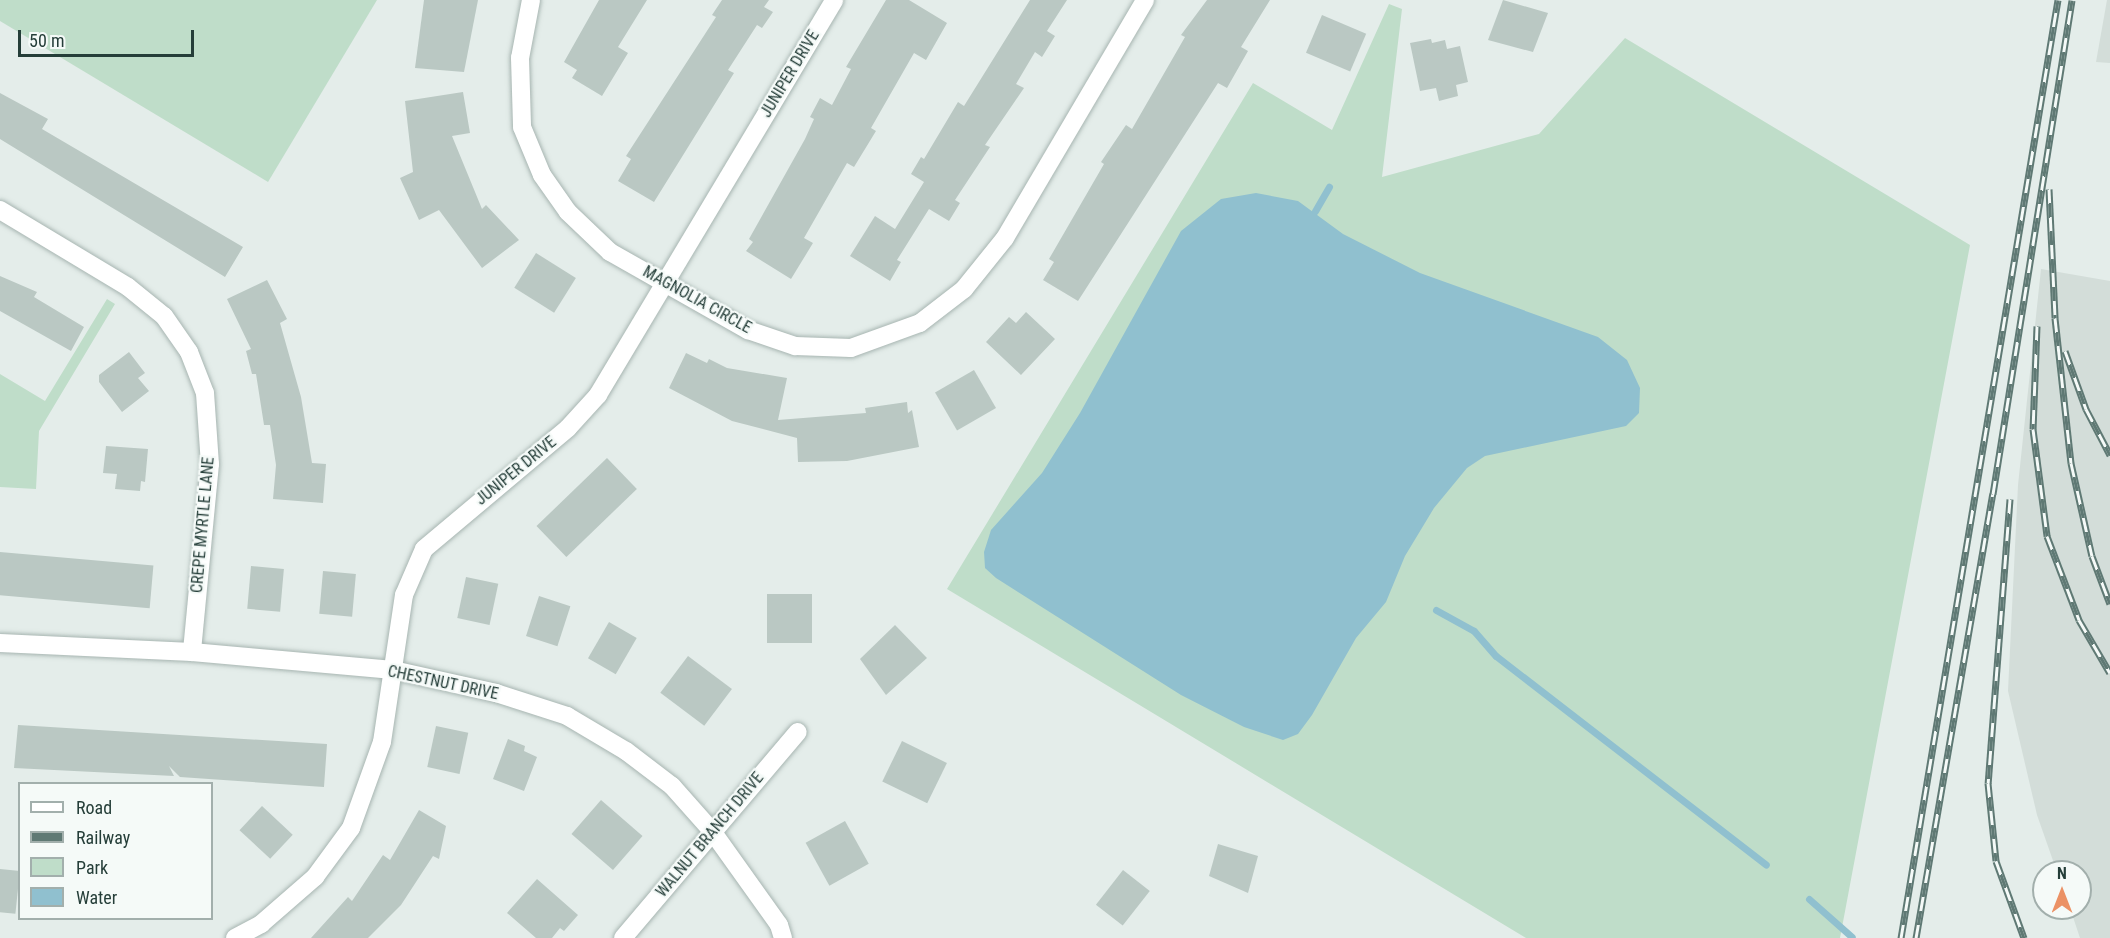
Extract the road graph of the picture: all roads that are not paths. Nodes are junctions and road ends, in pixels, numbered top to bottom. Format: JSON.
{"nodes":[{"id":1,"x":531,"y":0,"type":"edge"},
{"id":2,"x":834,"y":0,"type":"edge"},
{"id":3,"x":1145,"y":0,"type":"edge"},
{"id":4,"x":0,"y":210,"type":"edge"},
{"id":5,"x":666,"y":283,"type":"junction"},
{"id":6,"x":0,"y":643,"type":"edge"},
{"id":7,"x":192,"y":652,"type":"junction"},
{"id":8,"x":393,"y":670,"type":"junction"},
{"id":9,"x":798,"y":732,"type":"dead end"},
{"id":10,"x":712,"y":831,"type":"junction"},
{"id":11,"x":235,"y":938,"type":"edge"},
{"id":12,"x":623,"y":938,"type":"edge"},
{"id":13,"x":783,"y":938,"type":"edge"}],
"edges":[{"from":1,"to":5,"type":"street","name":"MAGNOLIA CIRCLE"},
{"from":2,"to":5,"type":"street","name":"JUNIPER DRIVE"},
{"from":3,"to":5,"type":"street","name":"MAGNOLIA CIRCLE"},
{"from":4,"to":7,"type":"street","name":"CREPE MYRTLE LANE"},
{"from":5,"to":8,"type":"street","name":"JUNIPER DRIVE"},
{"from":6,"to":7,"type":"street","name":"CHESTNUT DRIVE"},
{"from":7,"to":8,"type":"street","name":"CHESTNUT DRIVE"},
{"from":8,"to":10,"type":"street","name":"CHESTNUT DRIVE"},
{"from":8,"to":11,"type":"street","name":"JUNIPER DRIVE"},
{"from":9,"to":10,"type":"street","name":"WALNUT BRANCH DRIVE"},
{"from":10,"to":12,"type":"street","name":"WALNUT BRANCH DRIVE"},
{"from":10,"to":13,"type":"street","name":"CHESTNUT DRIVE"}]}
